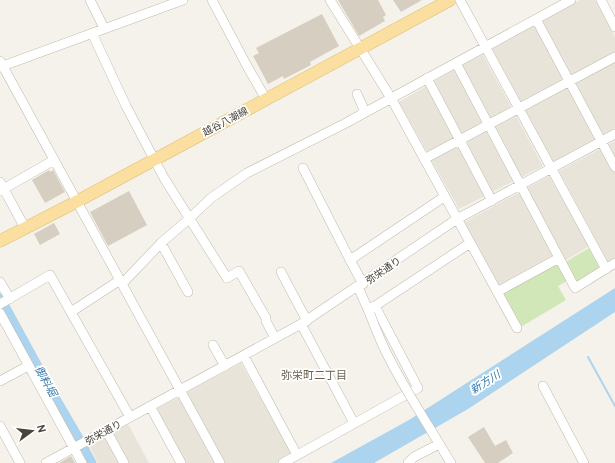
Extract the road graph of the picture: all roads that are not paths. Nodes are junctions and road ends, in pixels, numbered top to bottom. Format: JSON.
{"nodes":[{"id":1,"x":90,"y":0,"type":"edge"},
{"id":2,"x":182,"y":0,"type":"edge"},
{"id":3,"x":212,"y":0,"type":"edge"},
{"id":4,"x":330,"y":0,"type":"edge"},
{"id":5,"x":450,"y":0,"type":"edge"},
{"id":6,"x":460,"y":0,"type":"edge"},
{"id":7,"x":571,"y":0,"type":"edge"},
{"id":8,"x":601,"y":0,"type":"edge"},
{"id":9,"x":536,"y":19,"type":"junction"},
{"id":10,"x":615,"y":27,"type":"edge"},
{"id":11,"x":104,"y":28,"type":"junction"},
{"id":12,"x":92,"y":33,"type":"junction"},
{"id":13,"x":485,"y":46,"type":"junction"},
{"id":14,"x":360,"y":49,"type":"junction"},
{"id":15,"x":615,"y":57,"type":"edge"},
{"id":16,"x":456,"y":63,"type":"junction"},
{"id":17,"x":1,"y":64,"type":"edge"},
{"id":18,"x":427,"y":78,"type":"junction"},
{"id":19,"x":569,"y":82,"type":"junction"},
{"id":20,"x":357,"y":94,"type":"dead end"},
{"id":21,"x":267,"y":98,"type":"junction"},
{"id":22,"x":391,"y":98,"type":"junction"},
{"id":23,"x":519,"y":108,"type":"junction"},
{"id":24,"x":365,"y":112,"type":"junction"},
{"id":25,"x":489,"y":124,"type":"junction"},
{"id":26,"x":615,"y":134,"type":"edge"},
{"id":27,"x":460,"y":140,"type":"junction"},
{"id":28,"x":601,"y":142,"type":"junction"},
{"id":29,"x":424,"y":159,"type":"junction"},
{"id":30,"x":54,"y":160,"type":"junction"},
{"id":31,"x":154,"y":160,"type":"junction"},
{"id":32,"x":615,"y":167,"type":"edge"},
{"id":33,"x":303,"y":168,"type":"dead end"},
{"id":34,"x":552,"y":169,"type":"junction"},
{"id":35,"x":521,"y":185,"type":"junction"},
{"id":36,"x":1,"y":187,"type":"edge"},
{"id":37,"x":444,"y":197,"type":"junction"},
{"id":38,"x":492,"y":201,"type":"junction"},
{"id":39,"x":76,"y":202,"type":"junction"},
{"id":40,"x":190,"y":218,"type":"junction"},
{"id":41,"x":457,"y":220,"type":"junction"},
{"id":42,"x":25,"y":228,"type":"junction"},
{"id":43,"x":0,"y":241,"type":"edge"},
{"id":44,"x":161,"y":243,"type":"junction"},
{"id":45,"x":470,"y":243,"type":"junction"},
{"id":46,"x":559,"y":258,"type":"junction"},
{"id":47,"x":350,"y":260,"type":"junction"},
{"id":48,"x":615,"y":263,"type":"edge"},
{"id":49,"x":606,"y":269,"type":"junction"},
{"id":50,"x":281,"y":272,"type":"dead end"},
{"id":51,"x":0,"y":282,"type":"edge"},
{"id":52,"x":121,"y":282,"type":"junction"},
{"id":53,"x":360,"y":285,"type":"junction"},
{"id":54,"x":188,"y":292,"type":"dead end"},
{"id":55,"x":497,"y":292,"type":"junction"},
{"id":56,"x":6,"y":301,"type":"edge"},
{"id":57,"x":371,"y":310,"type":"junction"},
{"id":58,"x":71,"y":312,"type":"junction"},
{"id":59,"x":0,"y":313,"type":"edge"},
{"id":60,"x":304,"y":322,"type":"junction"},
{"id":61,"x":517,"y":328,"type":"dead end"},
{"id":62,"x":275,"y":338,"type":"junction"},
{"id":63,"x":213,"y":345,"type":"dead end"},
{"id":64,"x":244,"y":356,"type":"junction"},
{"id":65,"x":28,"y":366,"type":"junction"},
{"id":66,"x":225,"y":366,"type":"junction"},
{"id":67,"x":0,"y":381,"type":"edge"},
{"id":68,"x":543,"y":386,"type":"dead end"},
{"id":69,"x":180,"y":390,"type":"junction"},
{"id":70,"x":150,"y":406,"type":"junction"},
{"id":71,"x":130,"y":417,"type":"junction"},
{"id":72,"x":354,"y":423,"type":"junction"},
{"id":73,"x":0,"y":426,"type":"edge"},
{"id":74,"x":106,"y":430,"type":"junction"},
{"id":75,"x":438,"y":442,"type":"junction"},
{"id":76,"x":75,"y":448,"type":"junction"},
{"id":77,"x":297,"y":455,"type":"junction"},
{"id":78,"x":20,"y":463,"type":"edge"},
{"id":79,"x":46,"y":463,"type":"edge"},
{"id":80,"x":82,"y":463,"type":"edge"},
{"id":81,"x":124,"y":463,"type":"edge"},
{"id":82,"x":181,"y":463,"type":"edge"},
{"id":83,"x":220,"y":463,"type":"edge"},
{"id":84,"x":283,"y":463,"type":"edge"},
{"id":85,"x":408,"y":463,"type":"edge"},
{"id":86,"x":451,"y":463,"type":"edge"},
{"id":87,"x":584,"y":463,"type":"edge"}],
"edges":[{"from":1,"to":11,"type":"street"},
{"from":2,"to":11,"type":"street"},
{"from":3,"to":21,"type":"street"},
{"from":4,"to":14,"type":"street"},
{"from":5,"to":14,"type":"main road","name":"越谷八潮線"},
{"from":6,"to":13,"type":"street"},
{"from":7,"to":9,"type":"street"},
{"from":8,"to":10,"type":"street"},
{"from":9,"to":13,"type":"street"},
{"from":9,"to":19,"type":"street"},
{"from":11,"to":12,"type":"street"},
{"from":12,"to":17,"type":"street"},
{"from":12,"to":31,"type":"street"},
{"from":13,"to":16,"type":"street"},
{"from":13,"to":23,"type":"street"},
{"from":14,"to":21,"type":"main road","name":"越谷八潮線"},
{"from":14,"to":22,"type":"street"},
{"from":15,"to":19,"type":"street"},
{"from":16,"to":18,"type":"street"},
{"from":16,"to":25,"type":"street"},
{"from":17,"to":30,"type":"street"},
{"from":18,"to":22,"type":"street"},
{"from":18,"to":27,"type":"street"},
{"from":19,"to":23,"type":"street"},
{"from":19,"to":28,"type":"street"},
{"from":20,"to":24,"type":"street"},
{"from":21,"to":31,"type":"main road","name":"越谷八潮線"},
{"from":22,"to":24,"type":"street"},
{"from":22,"to":29,"type":"street"},
{"from":23,"to":25,"type":"street"},
{"from":23,"to":34,"type":"street"},
{"from":24,"to":40,"type":"street"},
{"from":25,"to":27,"type":"street"},
{"from":25,"to":35,"type":"street"},
{"from":26,"to":28,"type":"street","name":"弥栄通り"},
{"from":27,"to":29,"type":"street"},
{"from":27,"to":38,"type":"street"},
{"from":28,"to":32,"type":"street"},
{"from":28,"to":34,"type":"street","name":"弥栄通り"},
{"from":29,"to":37,"type":"street"},
{"from":30,"to":36,"type":"street"},
{"from":30,"to":39,"type":"street"},
{"from":31,"to":39,"type":"main road","name":"越谷八潮線"},
{"from":31,"to":40,"type":"street"},
{"from":33,"to":47,"type":"street"},
{"from":34,"to":35,"type":"street","name":"弥栄通り"},
{"from":34,"to":49,"type":"street"},
{"from":35,"to":38,"type":"street","name":"弥栄通り"},
{"from":35,"to":46,"type":"street"},
{"from":36,"to":42,"type":"street"},
{"from":37,"to":41,"type":"street"},
{"from":37,"to":47,"type":"street"},
{"from":38,"to":41,"type":"street","name":"弥栄通り"},
{"from":39,"to":42,"type":"main road","name":"越谷八潮線"},
{"from":39,"to":52,"type":"street"},
{"from":40,"to":44,"type":"street"},
{"from":40,"to":62,"type":"street"},
{"from":41,"to":45,"type":"street"},
{"from":41,"to":53,"type":"street","name":"弥栄通り"},
{"from":42,"to":43,"type":"main road","name":"越谷八潮線"},
{"from":44,"to":52,"type":"street"},
{"from":44,"to":54,"type":"street"},
{"from":45,"to":55,"type":"street"},
{"from":45,"to":57,"type":"street"},
{"from":46,"to":49,"type":"street"},
{"from":46,"to":55,"type":"street"},
{"from":47,"to":53,"type":"street"},
{"from":48,"to":49,"type":"street"},
{"from":50,"to":60,"type":"street"},
{"from":51,"to":56,"type":"street"},
{"from":52,"to":58,"type":"street"},
{"from":52,"to":69,"type":"street"},
{"from":53,"to":57,"type":"street"},
{"from":53,"to":60,"type":"street","name":"弥栄通り"},
{"from":55,"to":61,"type":"street"},
{"from":56,"to":58,"type":"street"},
{"from":57,"to":72,"type":"street"},
{"from":57,"to":75,"type":"street","bridge":true},
{"from":58,"to":71,"type":"street"},
{"from":59,"to":65,"type":"street"},
{"from":60,"to":62,"type":"street","name":"弥栄通り"},
{"from":60,"to":72,"type":"street"},
{"from":62,"to":64,"type":"street","name":"弥栄通り"},
{"from":63,"to":66,"type":"street"},
{"from":64,"to":66,"type":"street","name":"弥栄通り"},
{"from":64,"to":77,"type":"street"},
{"from":65,"to":67,"type":"street"},
{"from":65,"to":76,"type":"street"},
{"from":66,"to":69,"type":"street","name":"弥栄通り"},
{"from":68,"to":87,"type":"street"},
{"from":69,"to":70,"type":"street","name":"弥栄通り"},
{"from":69,"to":83,"type":"street"},
{"from":70,"to":71,"type":"street","name":"弥栄通り"},
{"from":70,"to":82,"type":"street"},
{"from":71,"to":74,"type":"street","name":"弥栄通り"},
{"from":72,"to":77,"type":"street"},
{"from":73,"to":78,"type":"street"},
{"from":74,"to":76,"type":"street","name":"弥栄通り"},
{"from":74,"to":81,"type":"street"},
{"from":75,"to":85,"type":"street"},
{"from":75,"to":86,"type":"street"},
{"from":76,"to":79,"type":"street","name":"弥栄通り"},
{"from":76,"to":80,"type":"street"},
{"from":77,"to":84,"type":"street"}]}
